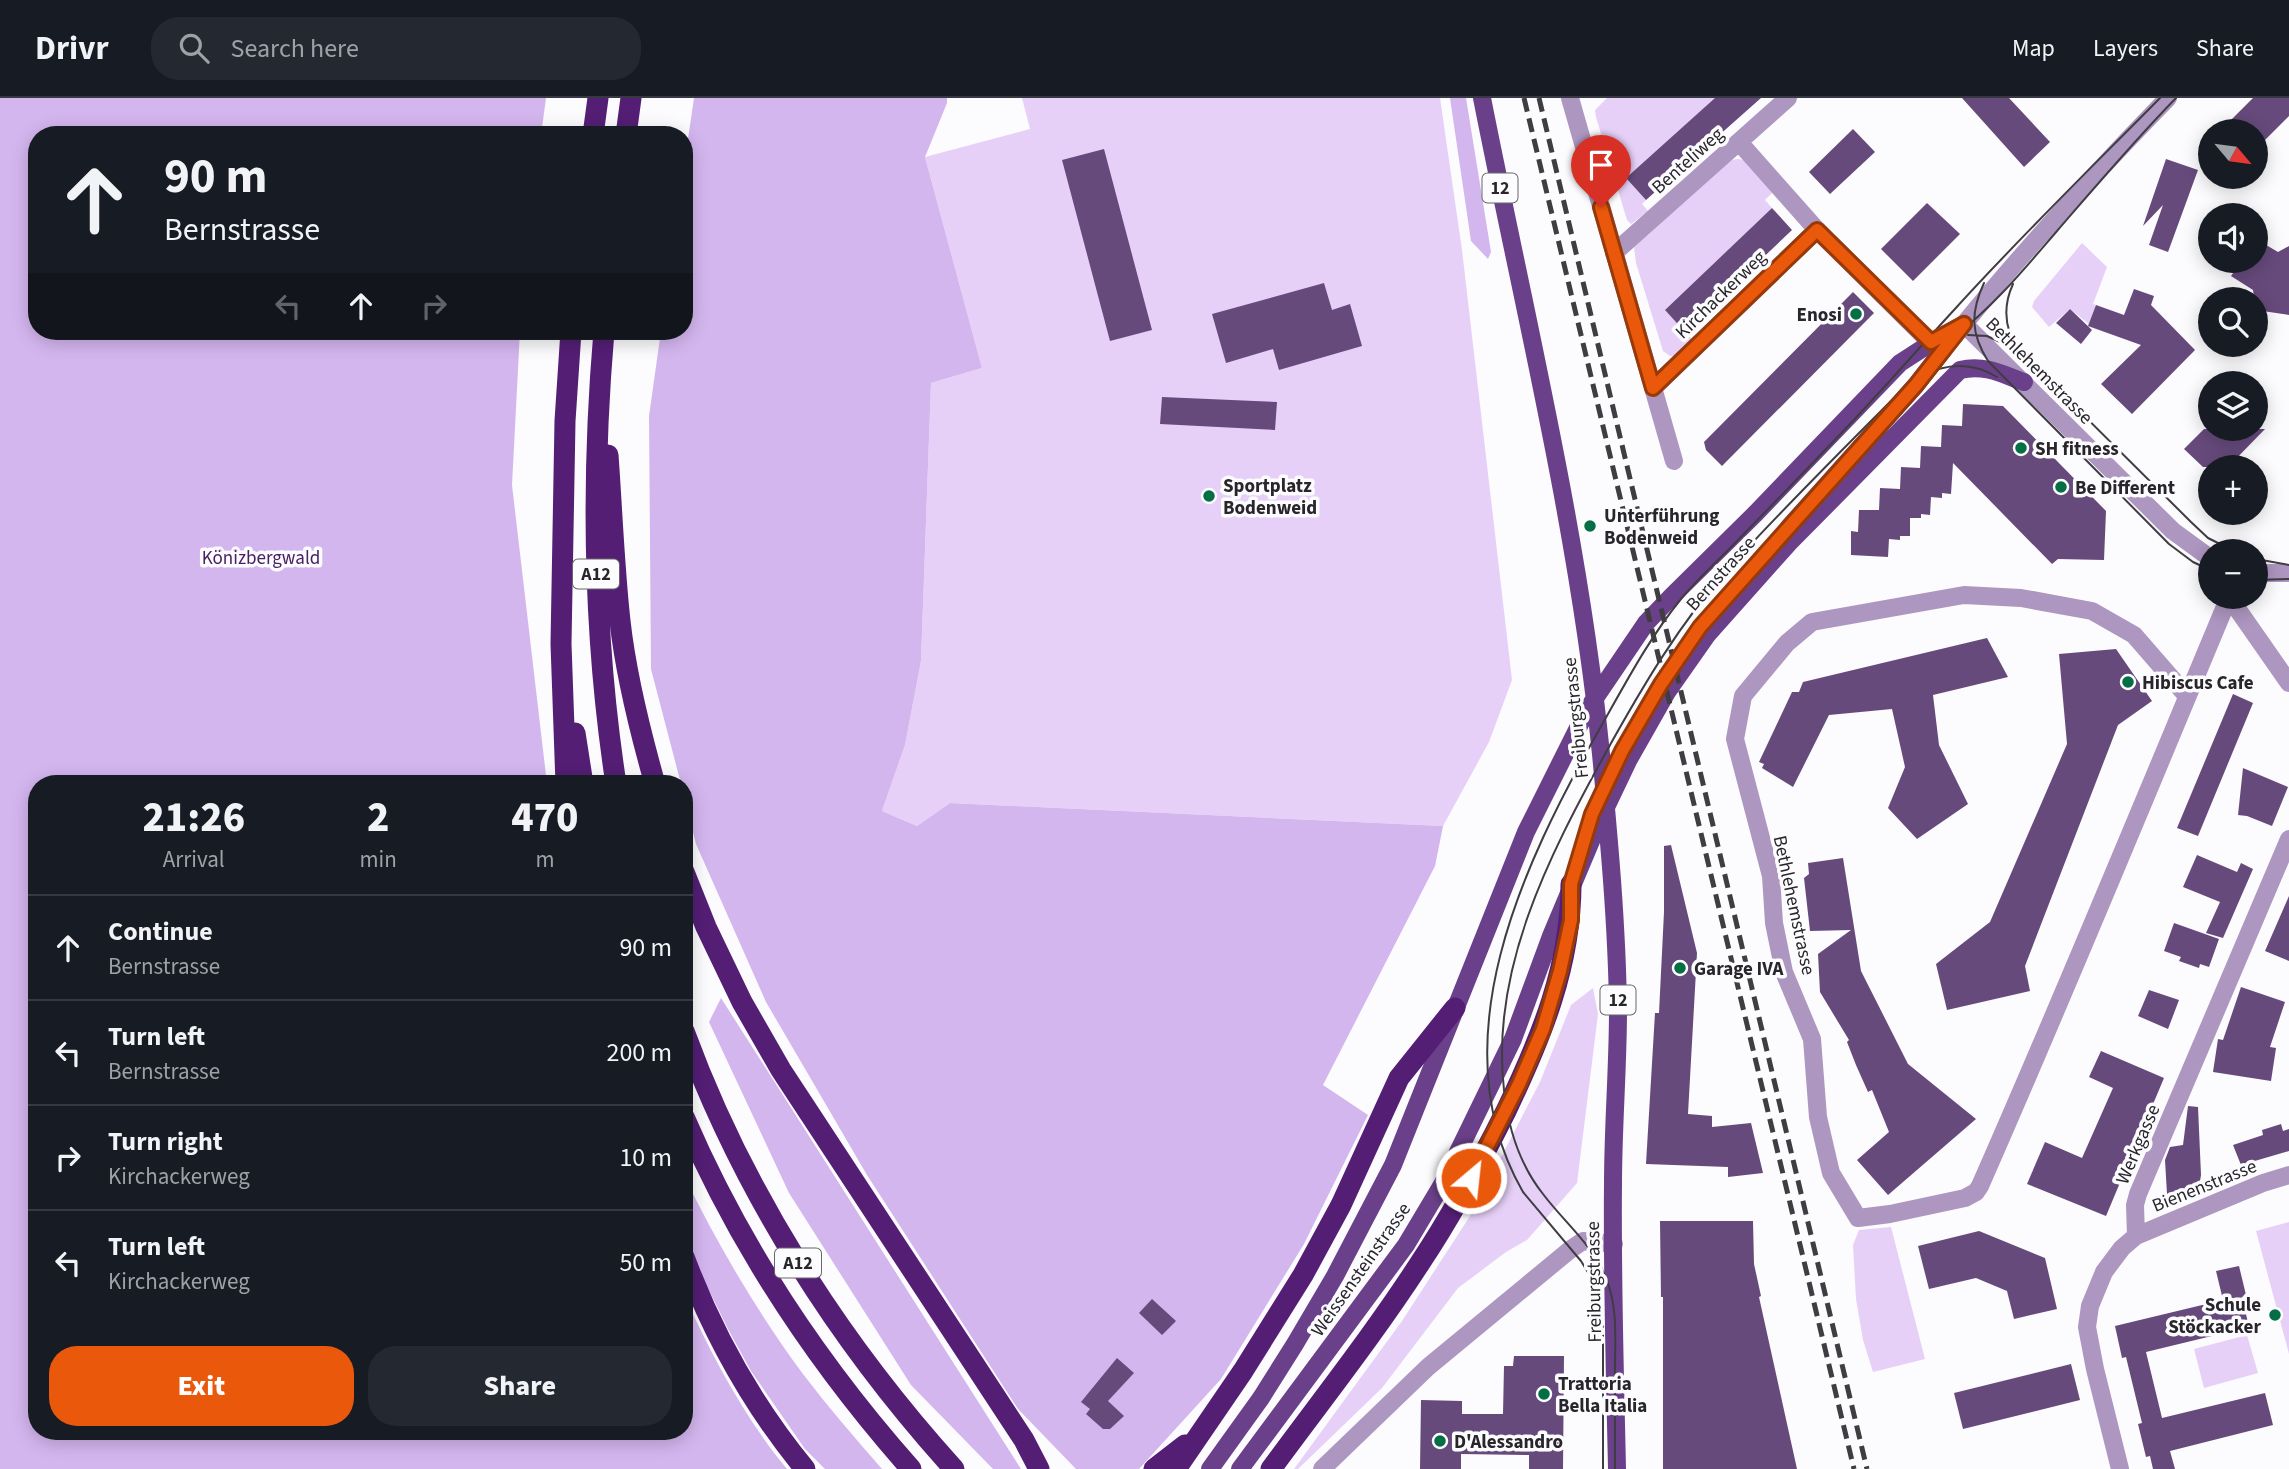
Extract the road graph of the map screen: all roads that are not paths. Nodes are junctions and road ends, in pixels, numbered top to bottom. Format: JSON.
{"nodes":[{"id":1,"x":598,"y":98,"type":"edge"},
{"id":2,"x":631,"y":98,"type":"edge"},
{"id":3,"x":1482,"y":98,"type":"edge"},
{"id":4,"x":1570,"y":98,"type":"edge"},
{"id":5,"x":1788,"y":98,"type":"edge"},
{"id":6,"x":2168,"y":98,"type":"edge"},
{"id":7,"x":594,"y":126,"type":"edge"},
{"id":8,"x":627,"y":126,"type":"edge"},
{"id":9,"x":1739,"y":142,"type":"junction"},
{"id":10,"x":1817,"y":230,"type":"junction"},
{"id":11,"x":1614,"y":253,"type":"junction"},
{"id":12,"x":1964,"y":324,"type":"junction"},
{"id":13,"x":570,"y":340,"type":"edge"},
{"id":14,"x":603,"y":340,"type":"edge"},
{"id":15,"x":1931,"y":342,"type":"junction"},
{"id":16,"x":601,"y":362,"type":"junction"},
{"id":17,"x":2024,"y":382,"type":"junction"},
{"id":18,"x":1653,"y":388,"type":"junction"},
{"id":19,"x":1674,"y":461,"type":"dead end"},
{"id":20,"x":562,"y":549,"type":"junction"},
{"id":21,"x":2198,"y":549,"type":"edge"},
{"id":22,"x":2268,"y":573,"type":"edge"},
{"id":23,"x":2289,"y":573,"type":"edge"},
{"id":24,"x":2224,"y":609,"type":"edge"},
{"id":25,"x":2237,"y":609,"type":"edge"},
{"id":26,"x":2289,"y":683,"type":"edge"},
{"id":27,"x":2187,"y":696,"type":"junction"},
{"id":28,"x":566,"y":775,"type":"edge"},
{"id":29,"x":582,"y":775,"type":"edge"},
{"id":30,"x":615,"y":775,"type":"edge"},
{"id":31,"x":652,"y":775,"type":"edge"},
{"id":32,"x":2289,"y":839,"type":"edge"},
{"id":33,"x":1571,"y":884,"type":"junction"},
{"id":34,"x":693,"y":894,"type":"edge"},
{"id":35,"x":1455,"y":1008,"type":"junction"},
{"id":36,"x":693,"y":1052,"type":"edge"},
{"id":37,"x":693,"y":1135,"type":"edge"},
{"id":38,"x":2289,"y":1175,"type":"edge"},
{"id":39,"x":2136,"y":1236,"type":"junction"},
{"id":40,"x":1614,"y":1244,"type":"junction"},
{"id":41,"x":693,"y":1278,"type":"edge"},
{"id":42,"x":1203,"y":1430,"type":"junction"},
{"id":43,"x":1024,"y":1440,"type":"junction"},
{"id":44,"x":806,"y":1469,"type":"edge"},
{"id":45,"x":911,"y":1469,"type":"edge"},
{"id":46,"x":954,"y":1469,"type":"edge"},
{"id":47,"x":1039,"y":1469,"type":"edge"},
{"id":48,"x":1058,"y":1469,"type":"edge"},
{"id":49,"x":1154,"y":1469,"type":"edge"},
{"id":50,"x":1176,"y":1469,"type":"edge"},
{"id":51,"x":1210,"y":1469,"type":"edge"},
{"id":52,"x":1240,"y":1469,"type":"edge"},
{"id":53,"x":1270,"y":1469,"type":"edge"},
{"id":54,"x":1322,"y":1469,"type":"edge"},
{"id":55,"x":1617,"y":1469,"type":"edge"},
{"id":56,"x":2120,"y":1469,"type":"edge"}],
"edges":[{"from":1,"to":7,"type":"highway"},
{"from":2,"to":8,"type":"highway"},
{"from":3,"to":40,"type":"main road","name":"Freiburgstrasse","number":"12"},
{"from":4,"to":11,"type":"street"},
{"from":5,"to":9,"type":"street","name":"Benteliweg"},
{"from":6,"to":12,"type":"street","name":"Bernstrasse"},
{"from":9,"to":10,"type":"street"},
{"from":9,"to":11,"type":"street","name":"Benteliweg"},
{"from":10,"to":15,"type":"street"},
{"from":10,"to":18,"type":"street","name":"Kirchackerweg"},
{"from":11,"to":18,"type":"street"},
{"from":12,"to":15,"type":"main road","name":"Bernstrasse"},
{"from":12,"to":17,"type":"street","name":"Bethlehemstrasse"},
{"from":12,"to":33,"type":"main road","name":"Bernstrasse"},
{"from":13,"to":20,"type":"highway","number":"A12"},
{"from":14,"to":16,"type":"highway","number":"A12"},
{"from":15,"to":35,"type":"main road","name":"Bernstrasse"},
{"from":16,"to":30,"type":"highway","number":"A12"},
{"from":16,"to":31,"type":"highway"},
{"from":17,"to":21,"type":"street","name":"Bethlehemstrasse"},
{"from":17,"to":33,"type":"main road","name":"Bernstrasse"},
{"from":18,"to":19,"type":"street"},
{"from":20,"to":28,"type":"highway"},
{"from":20,"to":29,"type":"highway","number":"A12"},
{"from":22,"to":23,"type":"street"},
{"from":24,"to":27,"type":"street","name":"Bethlehemstrasse"},
{"from":25,"to":26,"type":"street"},
{"from":27,"to":27,"type":"street","name":"Bethlehemstrasse"},
{"from":32,"to":39,"type":"street","name":"Werkgasse"},
{"from":33,"to":52,"type":"main road","name":"Weissensteinstrasse"},
{"from":33,"to":53,"type":"highway"},
{"from":34,"to":43,"type":"highway"},
{"from":35,"to":42,"type":"highway"},
{"from":35,"to":51,"type":"main road","name":"Weissensteinstrasse"},
{"from":36,"to":46,"type":"highway","number":"A12"},
{"from":37,"to":45,"type":"highway","number":"A12"},
{"from":38,"to":39,"type":"street","name":"Bienenstrasse"},
{"from":39,"to":56,"type":"street"},
{"from":40,"to":54,"type":"street","name":"Freiburgstrasse"},
{"from":40,"to":55,"type":"main road","name":"Freiburgstrasse","number":"12"},
{"from":41,"to":44,"type":"highway"},
{"from":42,"to":49,"type":"highway"},
{"from":42,"to":50,"type":"highway"},
{"from":43,"to":47,"type":"highway"},
{"from":43,"to":48,"type":"highway"}]}
